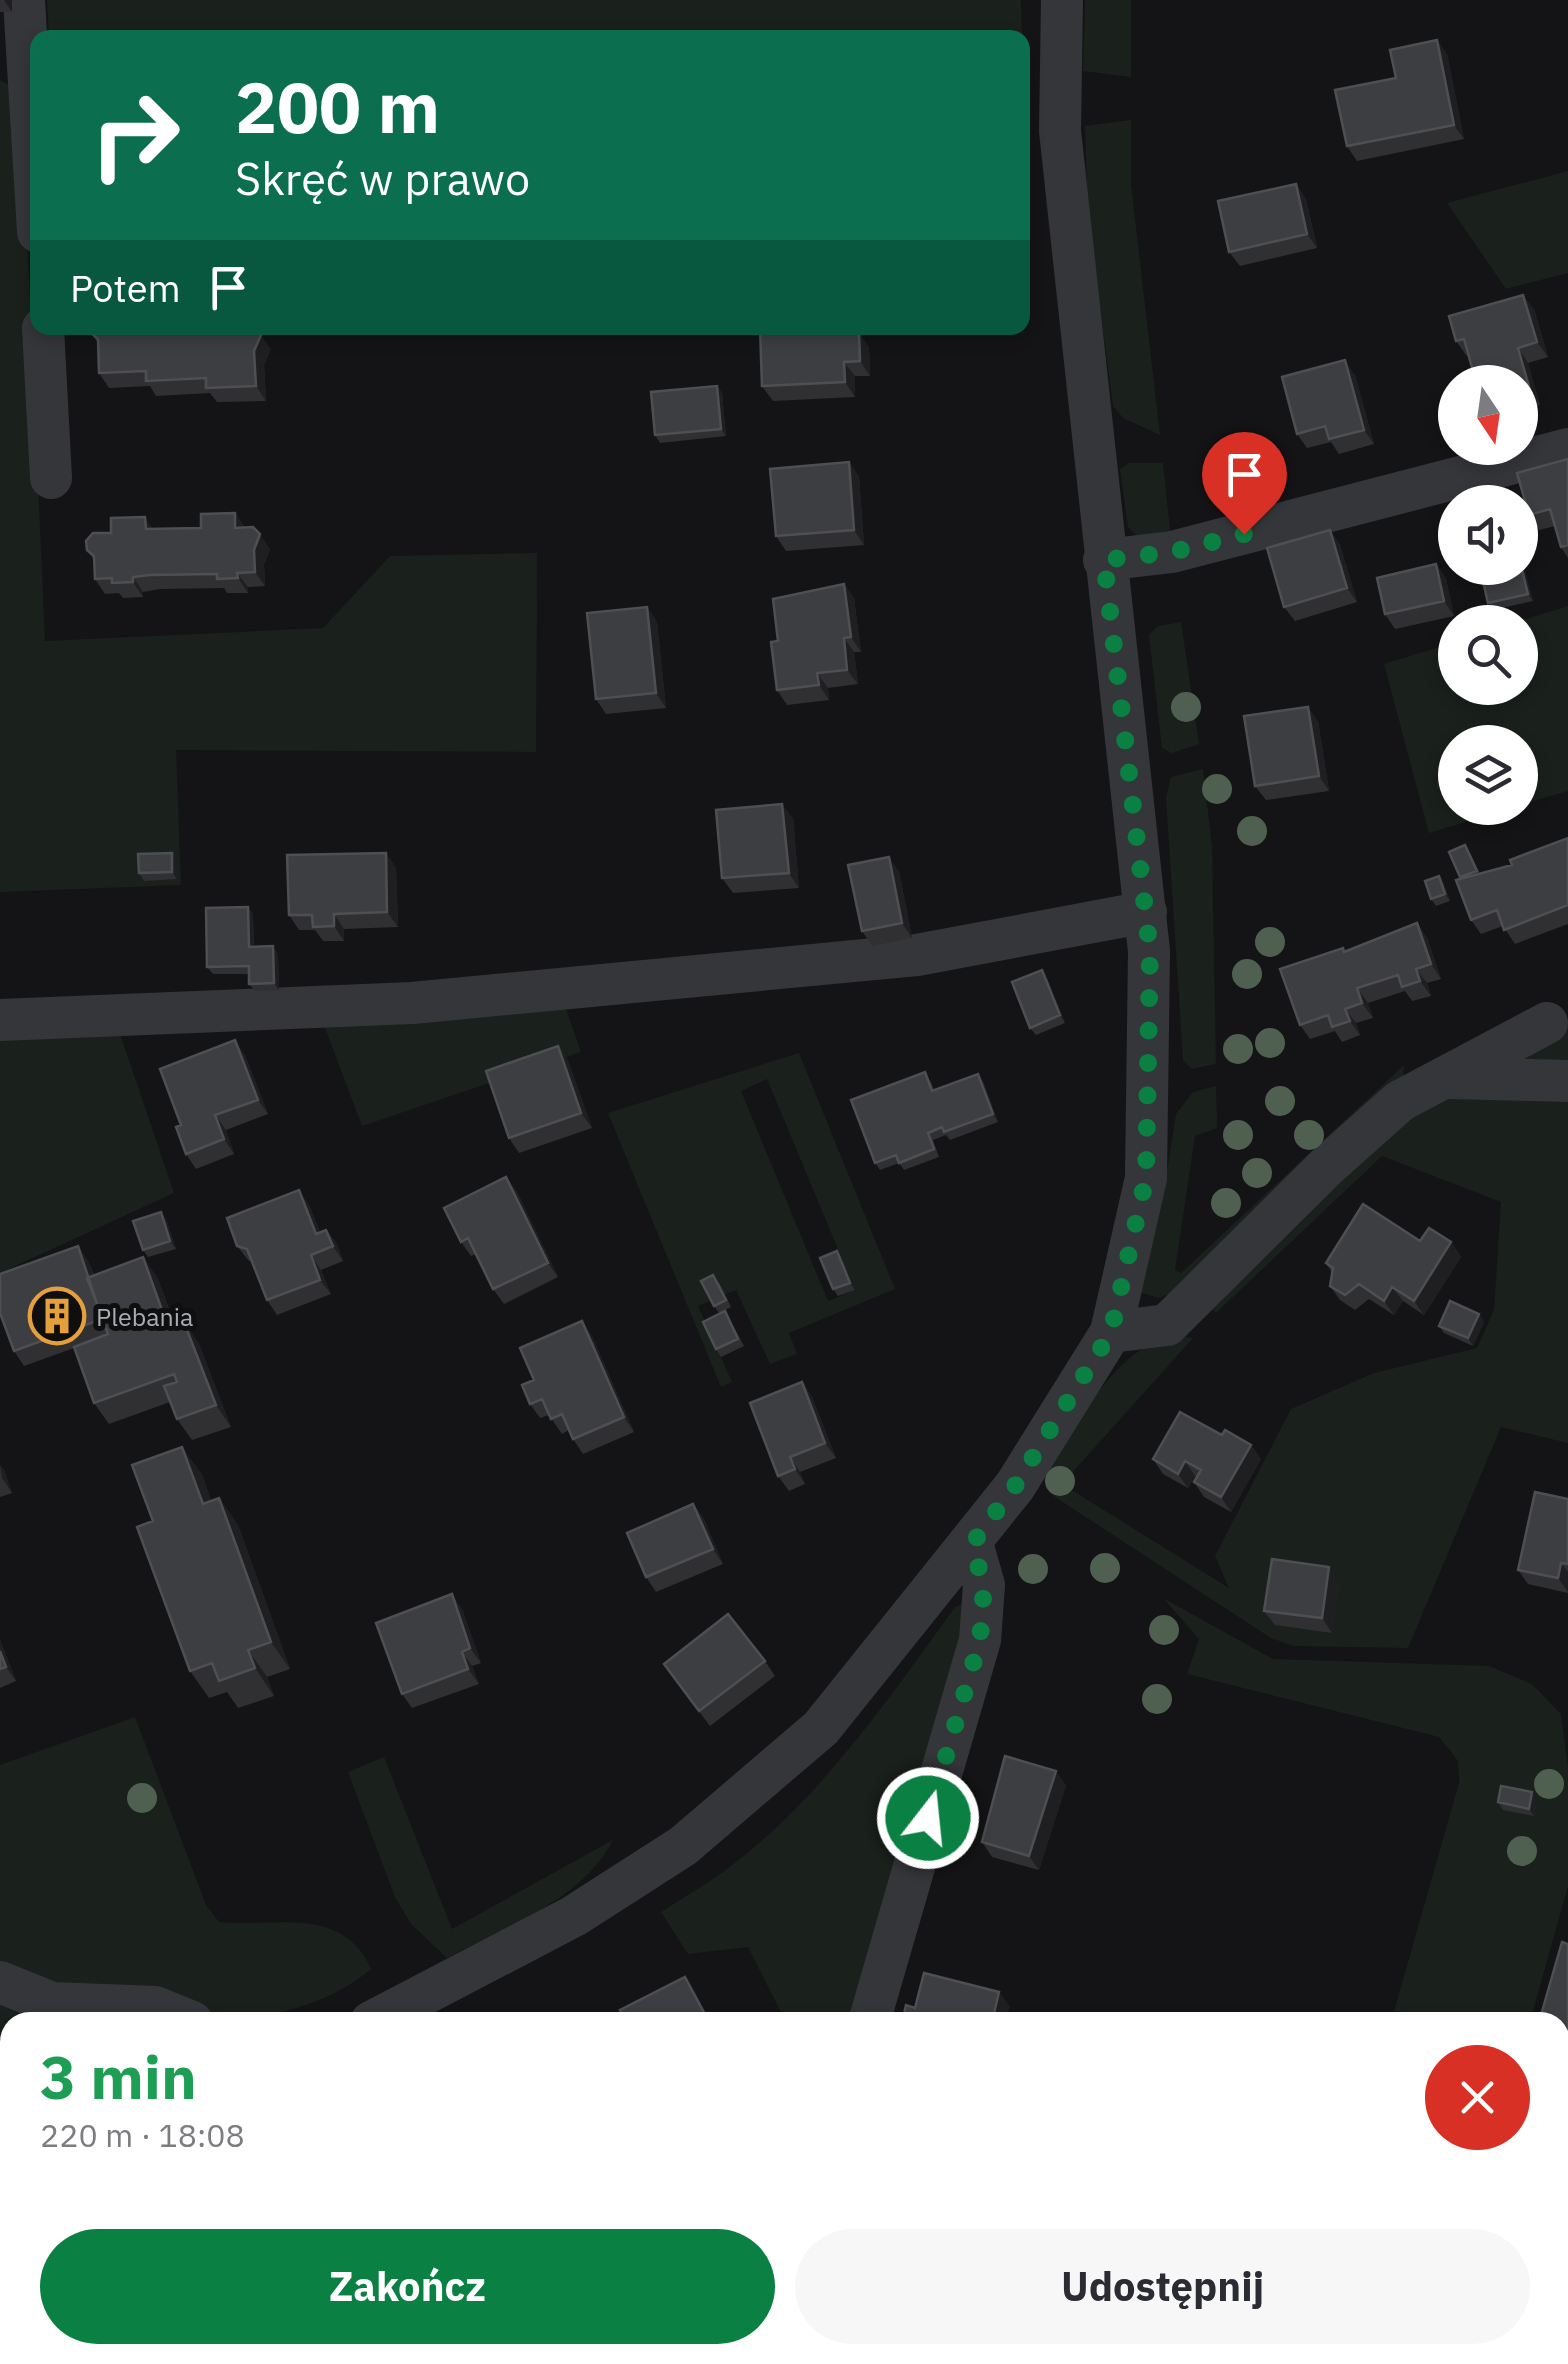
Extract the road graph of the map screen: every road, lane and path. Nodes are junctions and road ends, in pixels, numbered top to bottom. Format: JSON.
{"nodes":[{"id":1,"x":24,"y":0,"type":"edge"},
{"id":2,"x":1062,"y":0,"type":"edge"},
{"id":3,"x":30,"y":99,"type":"edge"},
{"id":4,"x":43,"y":335,"type":"edge"},
{"id":5,"x":1568,"y":448,"type":"edge"},
{"id":6,"x":51,"y":478,"type":"dead end"},
{"id":7,"x":1104,"y":560,"type":"junction"},
{"id":8,"x":1146,"y":912,"type":"junction"},
{"id":9,"x":0,"y":1020,"type":"edge"},
{"id":10,"x":1547,"y":1023,"type":"dead end"},
{"id":11,"x":1446,"y":1078,"type":"junction"},
{"id":12,"x":1568,"y":1081,"type":"edge"},
{"id":13,"x":1111,"y":1332,"type":"junction"},
{"id":14,"x":972,"y":1544,"type":"junction"},
{"id":15,"x":0,"y":1982,"type":"edge"},
{"id":16,"x":167,"y":2012,"type":"edge"},
{"id":17,"x":389,"y":2012,"type":"edge"},
{"id":18,"x":872,"y":2012,"type":"edge"}],
"edges":[{"from":1,"to":3,"type":"street"},
{"from":2,"to":7,"type":"street"},
{"from":4,"to":6,"type":"street"},
{"from":5,"to":7,"type":"street"},
{"from":7,"to":8,"type":"street"},
{"from":8,"to":9,"type":"street"},
{"from":8,"to":13,"type":"street"},
{"from":10,"to":11,"type":"street"},
{"from":11,"to":12,"type":"street"},
{"from":11,"to":13,"type":"street"},
{"from":13,"to":14,"type":"street"},
{"from":14,"to":17,"type":"street"},
{"from":14,"to":18,"type":"street"},
{"from":15,"to":16,"type":"street"}]}
